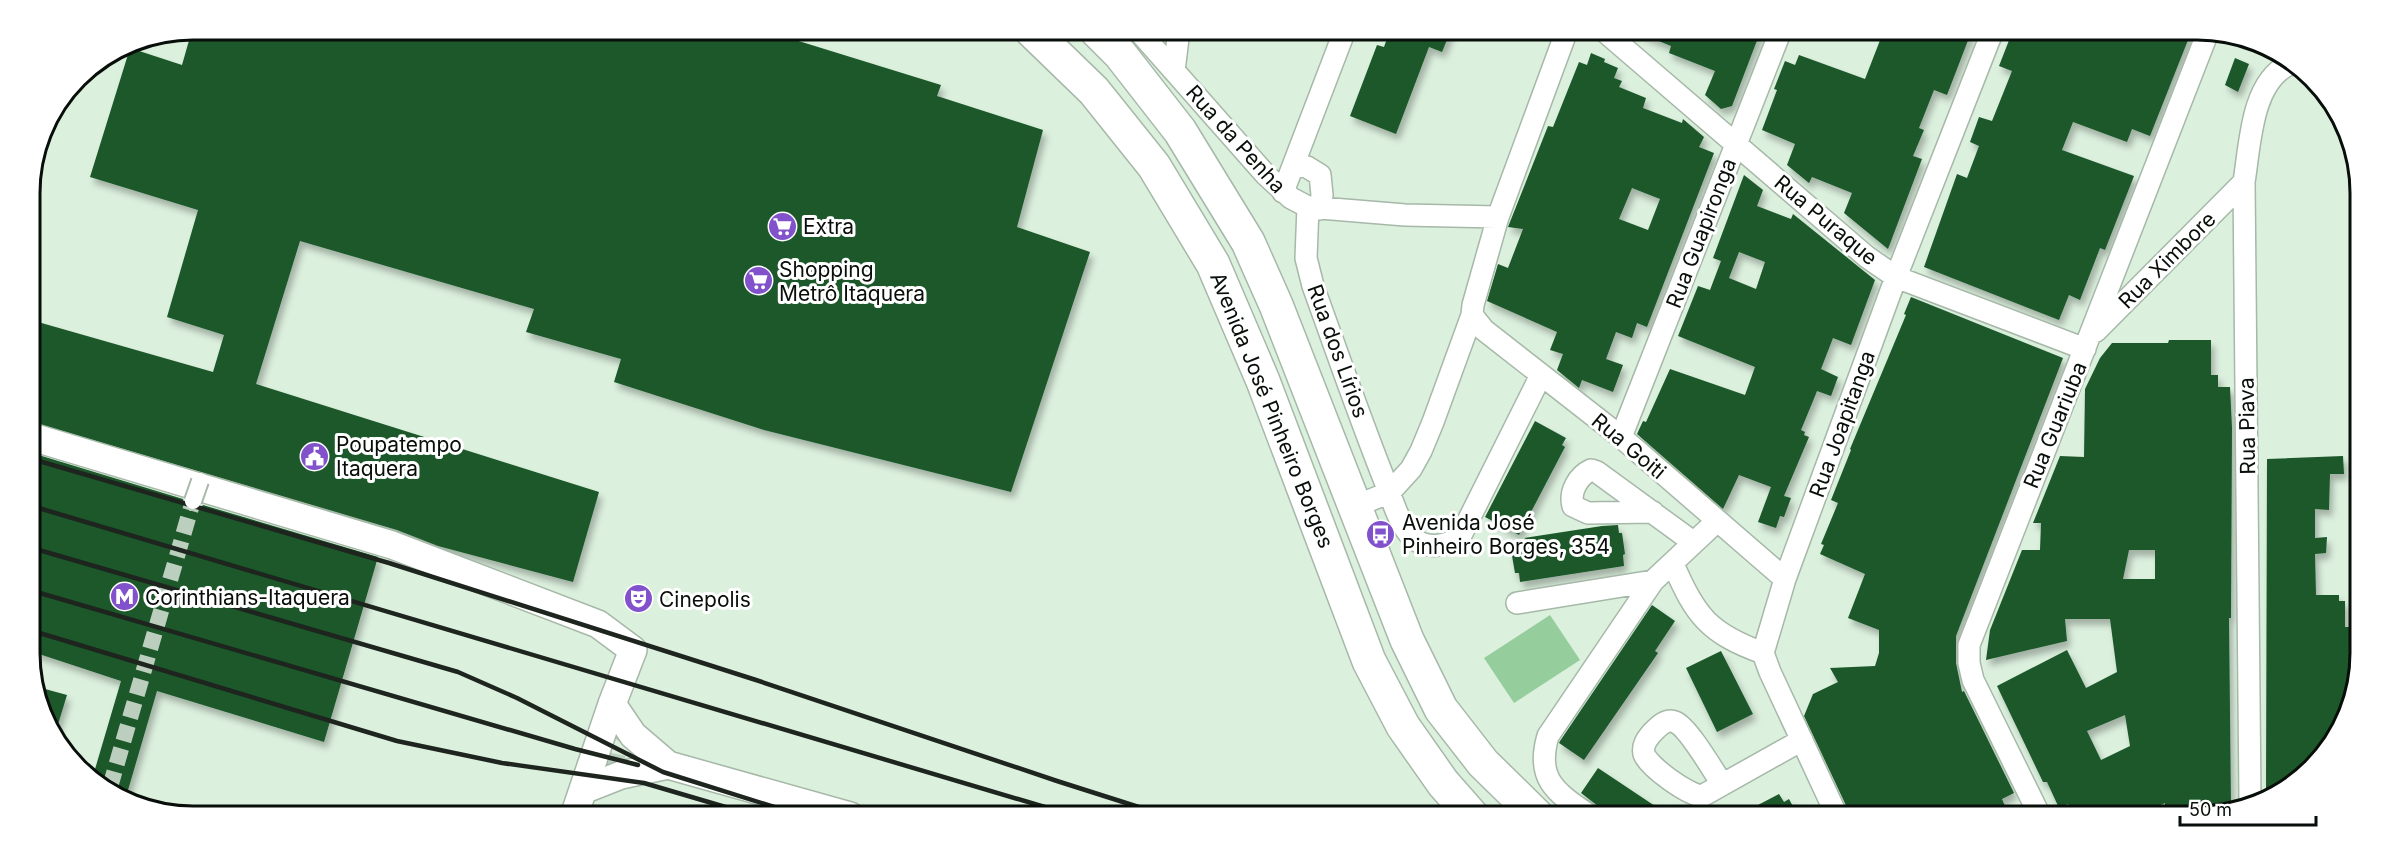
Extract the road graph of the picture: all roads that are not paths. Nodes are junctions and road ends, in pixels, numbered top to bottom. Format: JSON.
{"nodes":[{"id":1,"x":1040,"y":40,"type":"edge"},
{"id":2,"x":1106,"y":40,"type":"edge"},
{"id":3,"x":1147,"y":40,"type":"edge"},
{"id":4,"x":1178,"y":40,"type":"edge"},
{"id":5,"x":1341,"y":40,"type":"edge"},
{"id":6,"x":1563,"y":40,"type":"edge"},
{"id":7,"x":1615,"y":40,"type":"edge"},
{"id":8,"x":1777,"y":40,"type":"edge"},
{"id":9,"x":1988,"y":40,"type":"edge"},
{"id":10,"x":2205,"y":41,"type":"edge"},
{"id":11,"x":2284,"y":67,"type":"edge"},
{"id":12,"x":1174,"y":71,"type":"junction"},
{"id":13,"x":1736,"y":143,"type":"junction"},
{"id":14,"x":1294,"y":164,"type":"junction"},
{"id":15,"x":2244,"y":182,"type":"junction"},
{"id":16,"x":1283,"y":192,"type":"junction"},
{"id":17,"x":1314,"y":208,"type":"junction"},
{"id":18,"x":1498,"y":217,"type":"junction"},
{"id":19,"x":1896,"y":277,"type":"junction"},
{"id":20,"x":1469,"y":322,"type":"junction"},
{"id":21,"x":2087,"y":343,"type":"junction"},
{"id":22,"x":1541,"y":375,"type":"junction"},
{"id":23,"x":1621,"y":437,"type":"junction"},
{"id":24,"x":40,"y":439,"type":"edge"},
{"id":25,"x":200,"y":481,"type":"dead end"},
{"id":26,"x":1389,"y":492,"type":"junction"},
{"id":27,"x":194,"y":501,"type":"tunnel mouth"},
{"id":28,"x":1354,"y":507,"type":"junction"},
{"id":29,"x":1653,"y":512,"type":"dead end"},
{"id":30,"x":1717,"y":521,"type":"junction"},
{"id":31,"x":1693,"y":542,"type":"junction"},
{"id":32,"x":1672,"y":564,"type":"junction"},
{"id":33,"x":1785,"y":579,"type":"junction"},
{"id":34,"x":1653,"y":581,"type":"junction"},
{"id":35,"x":1517,"y":603,"type":"dead end"},
{"id":36,"x":1763,"y":653,"type":"junction"},
{"id":37,"x":612,"y":704,"type":"junction"},
{"id":38,"x":1802,"y":740,"type":"junction"},
{"id":39,"x":668,"y":765,"type":"junction"},
{"id":40,"x":1722,"y":784,"type":"dead end"},
{"id":41,"x":583,"y":790,"type":"junction"},
{"id":42,"x":2250,"y":796,"type":"edge"},
{"id":43,"x":1463,"y":805,"type":"edge"},
{"id":44,"x":1526,"y":805,"type":"edge"},
{"id":45,"x":1575,"y":805,"type":"edge"},
{"id":46,"x":1832,"y":805,"type":"edge"},
{"id":47,"x":2035,"y":805,"type":"edge"},
{"id":48,"x":578,"y":806,"type":"edge"},
{"id":49,"x":813,"y":806,"type":"edge"}],
"edges":[{"from":1,"to":43,"type":"main road","name":"Avenida José Pinheiro Borges"},
{"from":2,"to":28,"type":"main road","name":"Avenida José Pinheiro Borges"},
{"from":3,"to":12,"type":"street","name":"Rua da Penha"},
{"from":4,"to":12,"type":"street"},
{"from":5,"to":14,"type":"street"},
{"from":6,"to":18,"type":"street"},
{"from":7,"to":13,"type":"street","name":"Rua Puraque"},
{"from":8,"to":13,"type":"street","name":"Rua Guapironga"},
{"from":9,"to":19,"type":"street","name":"Rua Joapitanga"},
{"from":10,"to":21,"type":"street","name":"Rua Guariuba"},
{"from":11,"to":15,"type":"street","name":"Rua Piava"},
{"from":12,"to":16,"type":"street","name":"Rua da Penha"},
{"from":13,"to":19,"type":"street","name":"Rua Puraque"},
{"from":13,"to":23,"type":"street","name":"Rua Guapironga"},
{"from":14,"to":16,"type":"street"},
{"from":14,"to":17,"type":"street","name":"Rua dos Lírios"},
{"from":15,"to":21,"type":"street","name":"Rua Ximbore"},
{"from":15,"to":42,"type":"street","name":"Rua Piava"},
{"from":16,"to":17,"type":"street","name":"Rua da Penha"},
{"from":17,"to":18,"type":"street","name":"Rua da Penha"},
{"from":17,"to":26,"type":"street","name":"Rua dos Lírios"},
{"from":18,"to":20,"type":"street"},
{"from":19,"to":21,"type":"street","name":"Rua Puraque"},
{"from":19,"to":33,"type":"street","name":"Rua Joapitanga"},
{"from":20,"to":22,"type":"street","name":"Rua Goiti"},
{"from":20,"to":26,"type":"street"},
{"from":21,"to":47,"type":"street","name":"Rua Guariuba"},
{"from":22,"to":23,"type":"street","name":"Rua Goiti"},
{"from":22,"to":26,"type":"street","name":"Rua dos Lírios"},
{"from":23,"to":30,"type":"street","name":"Rua Goiti"},
{"from":24,"to":37,"type":"street"},
{"from":25,"to":27,"type":"street","bridge":true},
{"from":26,"to":28,"type":"street"},
{"from":28,"to":44,"type":"main road","name":"Avenida José Pinheiro Borges"},
{"from":29,"to":31,"type":"street"},
{"from":30,"to":31,"type":"street"},
{"from":30,"to":33,"type":"street","name":"Rua Goiti"},
{"from":31,"to":32,"type":"street"},
{"from":32,"to":34,"type":"street"},
{"from":32,"to":36,"type":"street"},
{"from":33,"to":36,"type":"street","name":"Rua Joapitanga"},
{"from":34,"to":35,"type":"street"},
{"from":34,"to":45,"type":"street"},
{"from":36,"to":38,"type":"street"},
{"from":37,"to":39,"type":"street"},
{"from":37,"to":41,"type":"street"},
{"from":38,"to":40,"type":"street"},
{"from":38,"to":46,"type":"street"},
{"from":39,"to":41,"type":"street"},
{"from":39,"to":49,"type":"street"},
{"from":41,"to":48,"type":"street"}]}
